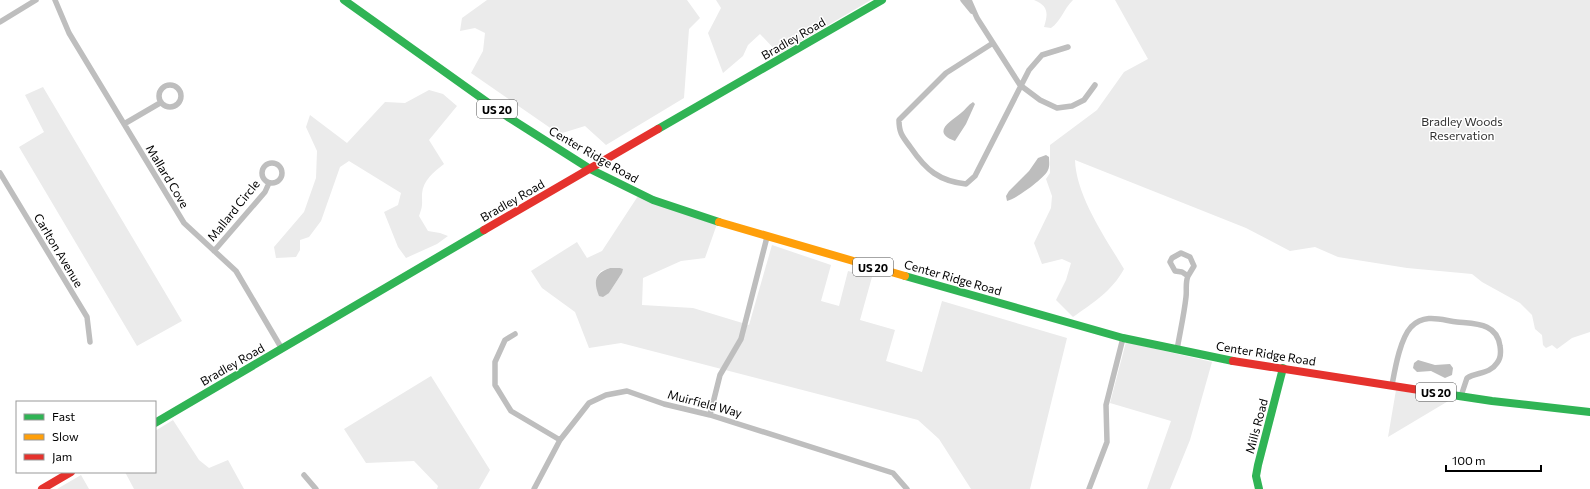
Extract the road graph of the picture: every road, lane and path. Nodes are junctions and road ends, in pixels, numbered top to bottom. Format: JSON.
{"nodes":[{"id":1,"x":36,"y":0,"type":"edge"},
{"id":2,"x":55,"y":0,"type":"edge"},
{"id":3,"x":344,"y":0,"type":"edge"},
{"id":4,"x":882,"y":0,"type":"edge"},
{"id":5,"x":963,"y":0,"type":"edge"},
{"id":6,"x":969,"y":0,"type":"edge"},
{"id":7,"x":978,"y":18,"type":"junction"},
{"id":8,"x":0,"y":22,"type":"edge"},
{"id":9,"x":993,"y":43,"type":"junction"},
{"id":10,"x":1068,"y":47,"type":"dead end"},
{"id":11,"x":1020,"y":85,"type":"junction"},
{"id":12,"x":1095,"y":85,"type":"dead end"},
{"id":13,"x":160,"y":102,"type":"junction"},
{"id":14,"x":124,"y":124,"type":"junction"},
{"id":15,"x":590,"y":168,"type":"junction"},
{"id":16,"x":0,"y":173,"type":"edge"},
{"id":17,"x":269,"y":183,"type":"dead end"},
{"id":18,"x":767,"y":237,"type":"junction"},
{"id":19,"x":214,"y":251,"type":"junction"},
{"id":20,"x":1188,"y":276,"type":"junction"},
{"id":21,"x":516,"y":334,"type":"dead end"},
{"id":22,"x":1123,"y":338,"type":"junction"},
{"id":23,"x":90,"y":342,"type":"dead end"},
{"id":24,"x":282,"y":349,"type":"junction"},
{"id":25,"x":1177,"y":350,"type":"junction"},
{"id":26,"x":1283,"y":368,"type":"junction"},
{"id":27,"x":1392,"y":385,"type":"junction"},
{"id":28,"x":1461,"y":396,"type":"junction"},
{"id":29,"x":1590,"y":412,"type":"edge"},
{"id":30,"x":710,"y":415,"type":"junction"},
{"id":31,"x":156,"y":422,"type":"edge"},
{"id":32,"x":560,"y":440,"type":"junction"},
{"id":33,"x":69,"y":473,"type":"edge"},
{"id":34,"x":304,"y":474,"type":"dead end"},
{"id":35,"x":42,"y":489,"type":"edge"},
{"id":36,"x":316,"y":489,"type":"edge"},
{"id":37,"x":534,"y":489,"type":"edge"},
{"id":38,"x":907,"y":489,"type":"edge"},
{"id":39,"x":1089,"y":489,"type":"edge"},
{"id":40,"x":1259,"y":489,"type":"edge"}],
"edges":[{"from":1,"to":8,"type":"street"},
{"from":2,"to":14,"type":"street","name":"Mallard Cove"},
{"from":3,"to":15,"type":"main road","name":"Center Ridge Road","number":"US 20"},
{"from":4,"to":15,"type":"main road","name":"Bradley Road"},
{"from":5,"to":7,"type":"street"},
{"from":6,"to":7,"type":"street"},
{"from":7,"to":9,"type":"street"},
{"from":9,"to":11,"type":"street"},
{"from":9,"to":11,"type":"street"},
{"from":10,"to":11,"type":"street"},
{"from":11,"to":12,"type":"street"},
{"from":13,"to":13,"type":"street"},
{"from":13,"to":14,"type":"street"},
{"from":14,"to":19,"type":"street","name":"Mallard Cove"},
{"from":15,"to":18,"type":"main road","name":"Center Ridge Road","number":"US 20"},
{"from":15,"to":24,"type":"main road","name":"Bradley Road"},
{"from":16,"to":23,"type":"street","name":"Carlton Avenue"},
{"from":17,"to":19,"type":"street","name":"Mallard Circle"},
{"from":18,"to":22,"type":"main road","name":"Center Ridge Road","number":"US 20"},
{"from":18,"to":30,"type":"street"},
{"from":19,"to":24,"type":"street","name":"Mallard Cove"},
{"from":20,"to":20,"type":"street"},
{"from":20,"to":25,"type":"street"},
{"from":21,"to":32,"type":"street"},
{"from":22,"to":25,"type":"main road","name":"Center Ridge Road","number":"US 20"},
{"from":22,"to":39,"type":"street"},
{"from":24,"to":31,"type":"main road","name":"Bradley Road"},
{"from":25,"to":26,"type":"main road","name":"Center Ridge Road","number":"US 20"},
{"from":26,"to":27,"type":"main road","name":"Center Ridge Road","number":"US 20"},
{"from":26,"to":40,"type":"main road","name":"Mills Road"},
{"from":27,"to":28,"type":"main road","name":"Center Ridge Road","number":"US 20"},
{"from":27,"to":28,"type":"street"},
{"from":28,"to":29,"type":"main road","name":"Center Ridge Road","number":"US 20"},
{"from":30,"to":32,"type":"street","name":"Muirfield Way"},
{"from":30,"to":38,"type":"street","name":"Muirfield Way"},
{"from":32,"to":37,"type":"street","name":"Muirfield Way"},
{"from":33,"to":35,"type":"main road"},
{"from":34,"to":36,"type":"street"}]}
